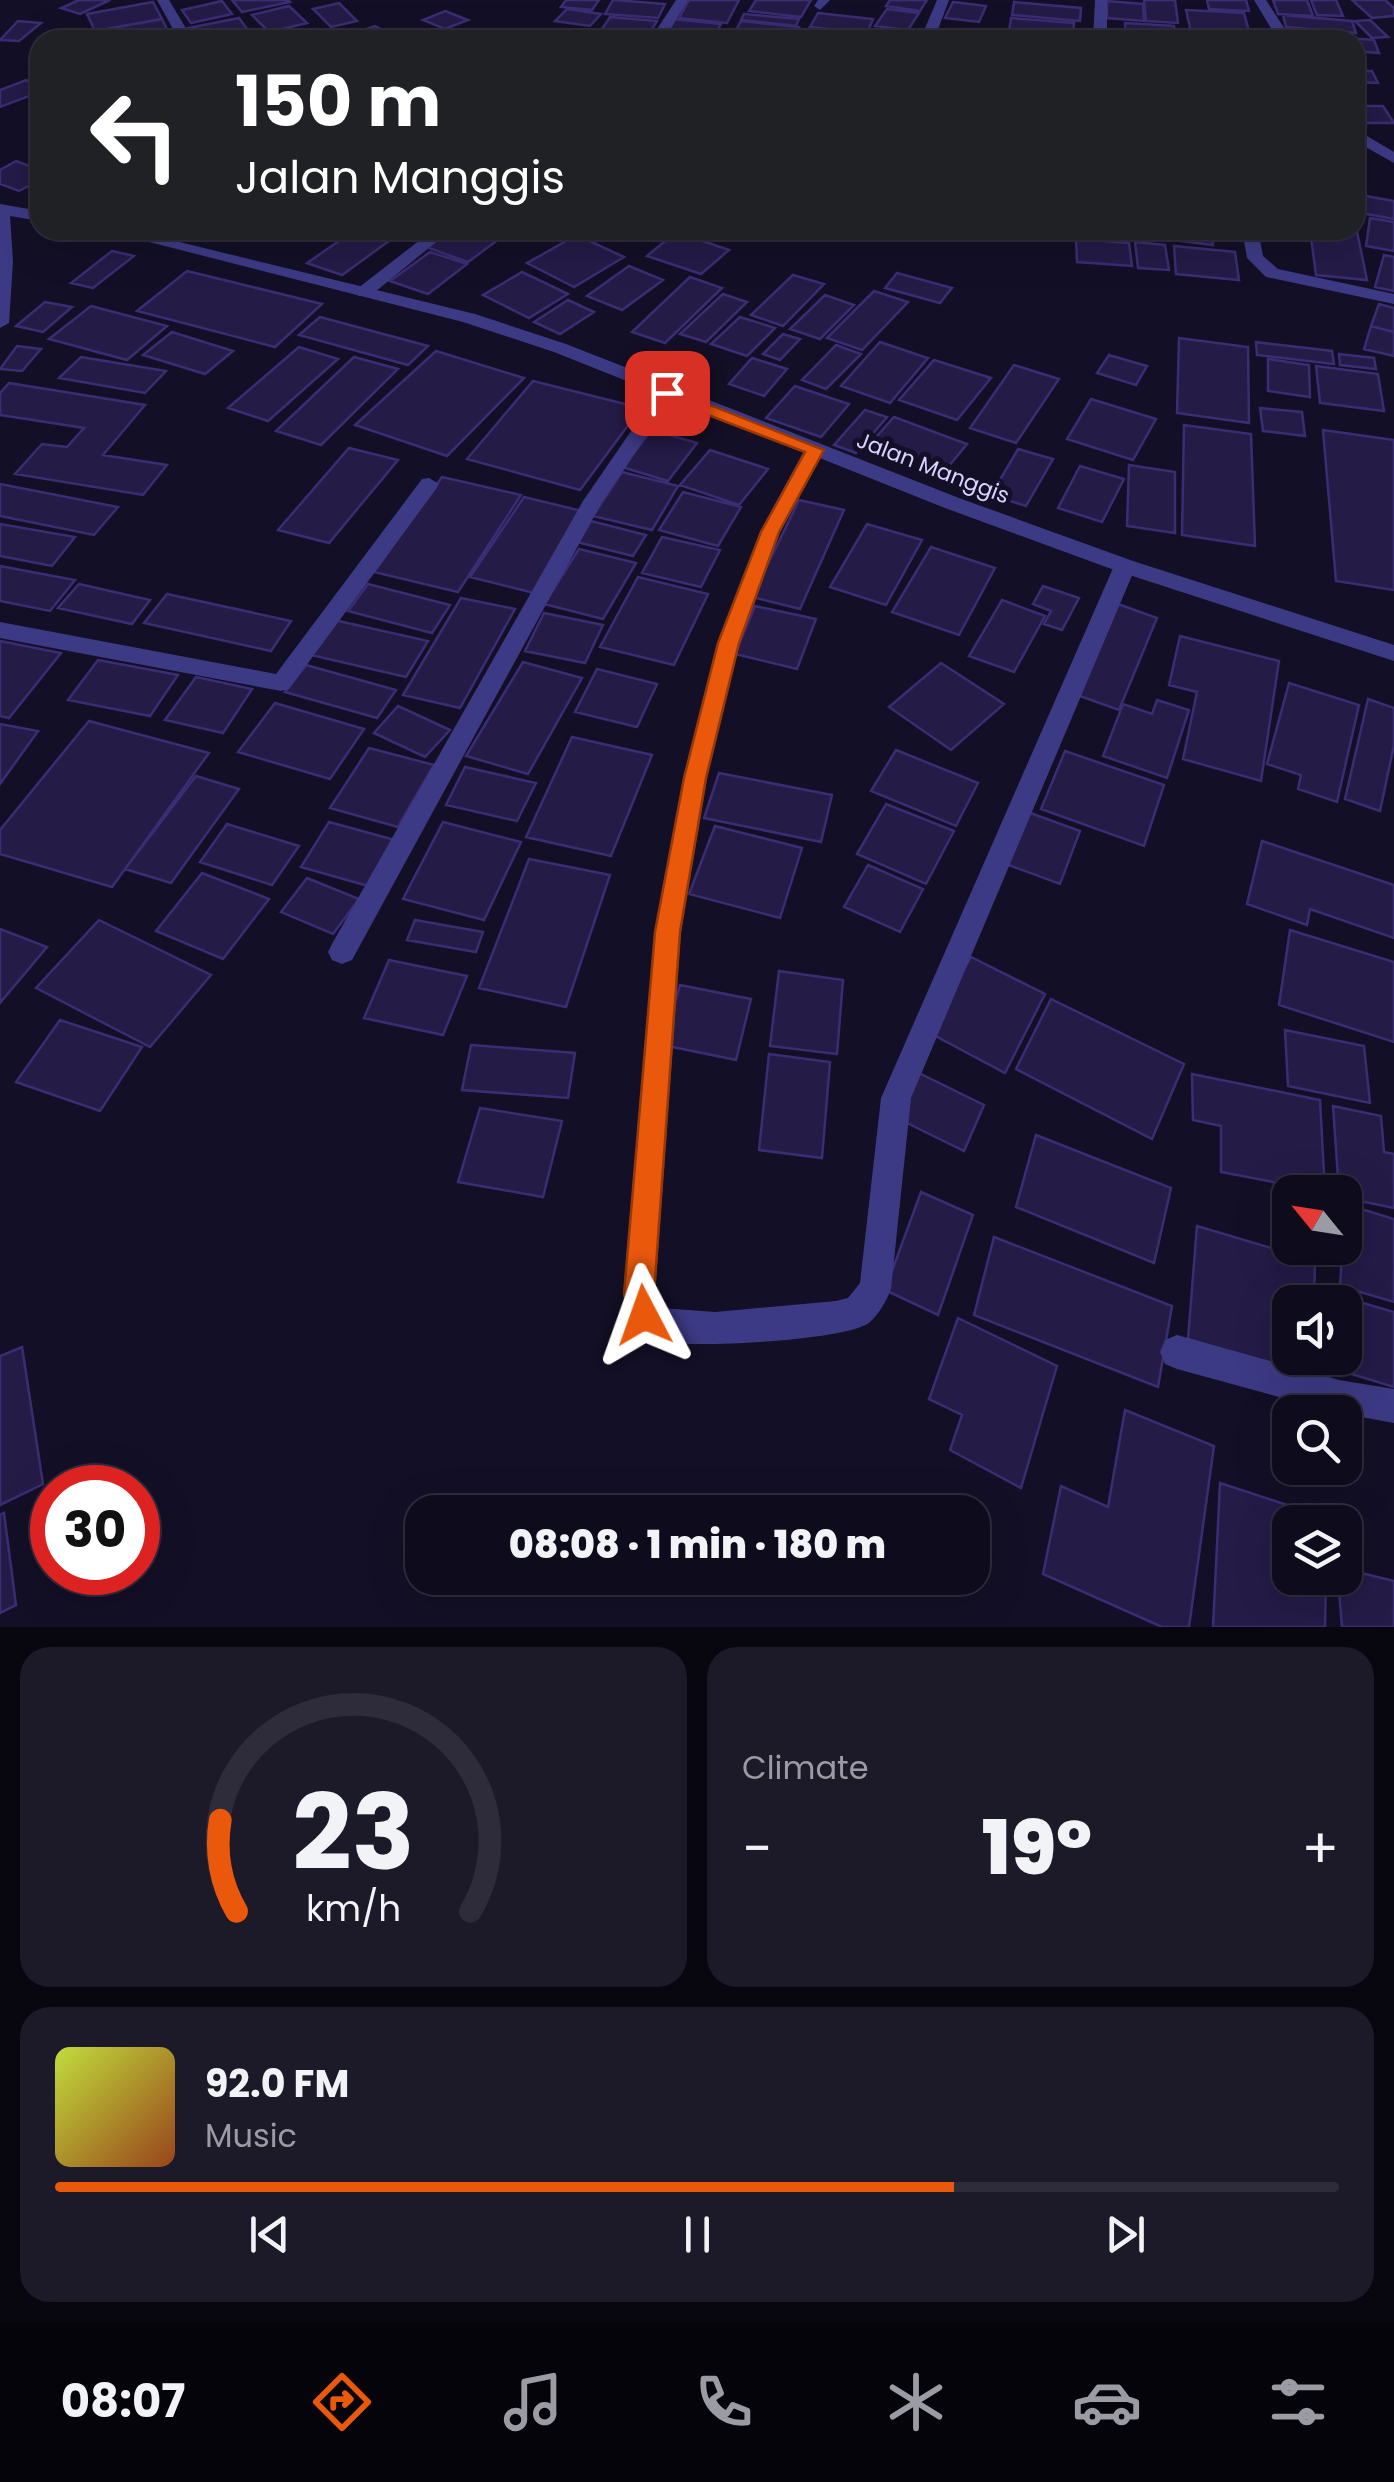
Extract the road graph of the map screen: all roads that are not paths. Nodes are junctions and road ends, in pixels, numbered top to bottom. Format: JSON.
{"nodes":[{"id":1,"x":163,"y":0,"type":"edge"},
{"id":2,"x":682,"y":0,"type":"edge"},
{"id":3,"x":942,"y":0,"type":"edge"},
{"id":4,"x":1101,"y":0,"type":"edge"},
{"id":5,"x":1260,"y":0,"type":"edge"},
{"id":6,"x":180,"y":30,"type":"edge"},
{"id":7,"x":663,"y":30,"type":"edge"},
{"id":8,"x":931,"y":30,"type":"edge"},
{"id":9,"x":1100,"y":30,"type":"edge"},
{"id":10,"x":1279,"y":30,"type":"edge"},
{"id":11,"x":1365,"y":142,"type":"edge"},
{"id":12,"x":1394,"y":158,"type":"edge"},
{"id":13,"x":1,"y":209,"type":"edge"},
{"id":14,"x":30,"y":214,"type":"edge"},
{"id":15,"x":175,"y":240,"type":"edge"},
{"id":16,"x":430,"y":240,"type":"edge"},
{"id":17,"x":1251,"y":240,"type":"edge"},
{"id":18,"x":364,"y":292,"type":"junction"},
{"id":19,"x":1394,"y":299,"type":"edge"},
{"id":20,"x":0,"y":323,"type":"edge"},
{"id":21,"x":667,"y":393,"type":"junction"},
{"id":22,"x":816,"y":450,"type":"junction"},
{"id":23,"x":430,"y":484,"type":"dead end"},
{"id":24,"x":1125,"y":566,"type":"junction"},
{"id":25,"x":0,"y":630,"type":"edge"},
{"id":26,"x":1394,"y":653,"type":"edge"},
{"id":27,"x":342,"y":952,"type":"dead end"},
{"id":28,"x":1177,"y":1352,"type":"dead end"},
{"id":29,"x":1394,"y":1406,"type":"edge"}],
"edges":[{"from":1,"to":6,"type":"street"},
{"from":2,"to":7,"type":"street"},
{"from":3,"to":8,"type":"street"},
{"from":4,"to":9,"type":"street"},
{"from":5,"to":10,"type":"street"},
{"from":11,"to":12,"type":"street"},
{"from":13,"to":14,"type":"street"},
{"from":13,"to":20,"type":"street"},
{"from":15,"to":18,"type":"street","name":"Jalan Manggis"},
{"from":16,"to":18,"type":"street"},
{"from":17,"to":19,"type":"street"},
{"from":18,"to":21,"type":"street","name":"Jalan Manggis"},
{"from":21,"to":22,"type":"street","name":"Jalan Manggis"},
{"from":21,"to":27,"type":"street"},
{"from":22,"to":24,"type":"street","name":"Jalan Manggis"},
{"from":22,"to":24,"type":"street"},
{"from":23,"to":25,"type":"street"},
{"from":24,"to":26,"type":"street","name":"Jalan Manggis"},
{"from":28,"to":29,"type":"street"}]}
